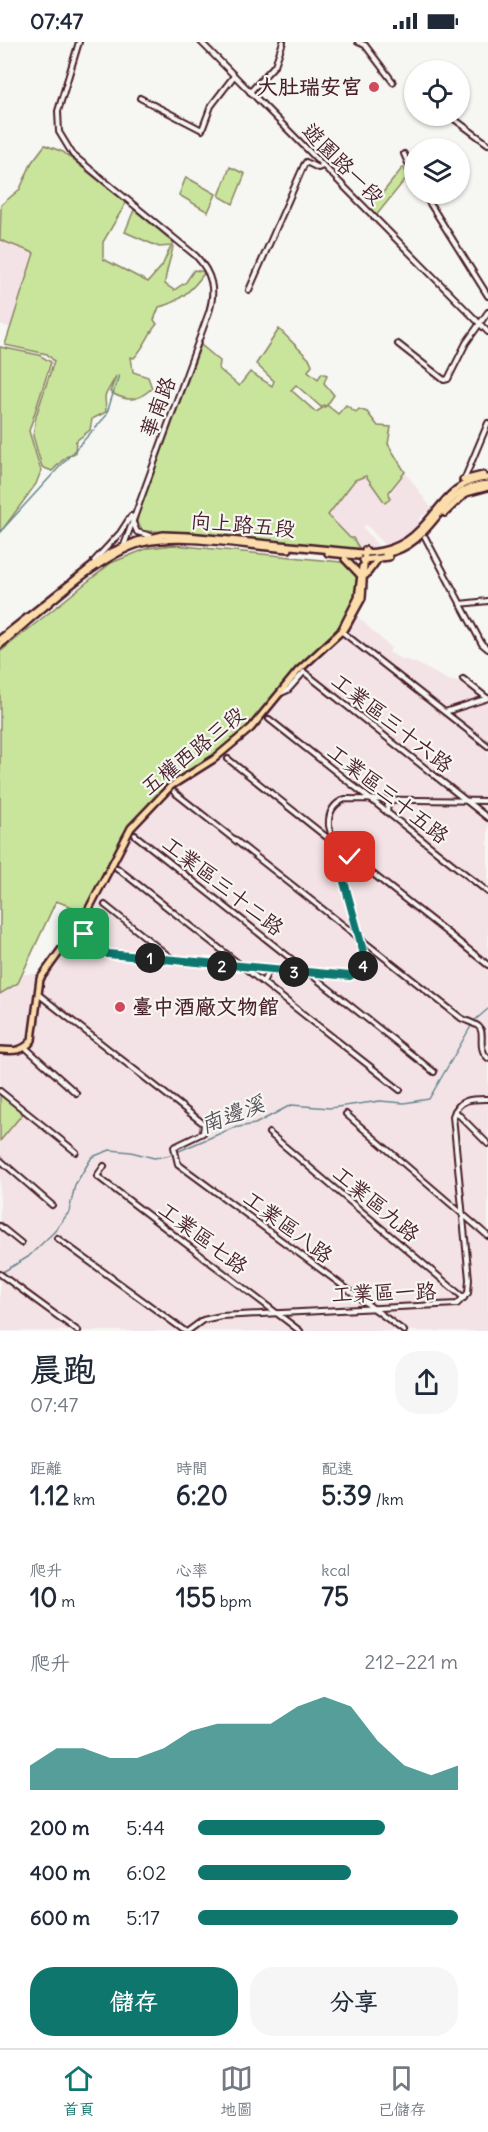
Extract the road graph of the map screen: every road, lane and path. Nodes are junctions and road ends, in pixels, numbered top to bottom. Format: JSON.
{"nodes":[{"id":1,"x":79,"y":42,"type":"edge"},
{"id":2,"x":201,"y":42,"type":"edge"},
{"id":3,"x":283,"y":42,"type":"edge"},
{"id":4,"x":358,"y":42,"type":"edge"},
{"id":5,"x":234,"y":75,"type":"junction"},
{"id":6,"x":393,"y":82,"type":"dead end"},
{"id":7,"x":250,"y":92,"type":"junction"},
{"id":8,"x":140,"y":98,"type":"dead end"},
{"id":9,"x":464,"y":126,"type":"edge"},
{"id":10,"x":488,"y":144,"type":"edge"},
{"id":11,"x":323,"y":166,"type":"junction"},
{"id":12,"x":430,"y":204,"type":"edge"},
{"id":13,"x":249,"y":290,"type":"dead end"},
{"id":14,"x":488,"y":296,"type":"edge"},
{"id":15,"x":488,"y":312,"type":"edge"},
{"id":16,"x":480,"y":323,"type":"junction"},
{"id":17,"x":488,"y":332,"type":"edge"},
{"id":18,"x":398,"y":344,"type":"dead end"},
{"id":19,"x":488,"y":423,"type":"edge"},
{"id":20,"x":468,"y":474,"type":"junction"},
{"id":21,"x":488,"y":476,"type":"edge"},
{"id":22,"x":488,"y":485,"type":"edge"},
{"id":23,"x":464,"y":486,"type":"junction"},
{"id":24,"x":137,"y":505,"type":"junction"},
{"id":25,"x":132,"y":519,"type":"junction"},
{"id":26,"x":152,"y":536,"type":"dead end"},
{"id":27,"x":425,"y":537,"type":"junction"},
{"id":28,"x":123,"y":549,"type":"junction"},
{"id":29,"x":364,"y":555,"type":"junction"},
{"id":30,"x":345,"y":559,"type":"dead end"},
{"id":31,"x":378,"y":559,"type":"junction"},
{"id":32,"x":94,"y":561,"type":"dead end"},
{"id":33,"x":363,"y":577,"type":"junction"},
{"id":34,"x":488,"y":601,"type":"edge"},
{"id":35,"x":460,"y":604,"type":"junction"},
{"id":36,"x":341,"y":631,"type":"junction"},
{"id":37,"x":0,"y":639,"type":"edge"},
{"id":38,"x":0,"y":645,"type":"edge"},
{"id":39,"x":488,"y":649,"type":"edge"},
{"id":40,"x":463,"y":679,"type":"dead end"},
{"id":41,"x":279,"y":694,"type":"junction"},
{"id":42,"x":445,"y":712,"type":"junction"},
{"id":43,"x":269,"y":719,"type":"dead end"},
{"id":44,"x":488,"y":746,"type":"edge"},
{"id":45,"x":228,"y":759,"type":"dead end"},
{"id":46,"x":357,"y":789,"type":"junction"},
{"id":47,"x":453,"y":790,"type":"junction"},
{"id":48,"x":174,"y":792,"type":"dead end"},
{"id":49,"x":352,"y":799,"type":"junction"},
{"id":50,"x":371,"y":799,"type":"junction"},
{"id":51,"x":394,"y":800,"type":"junction"},
{"id":52,"x":449,"y":800,"type":"junction"},
{"id":53,"x":466,"y":801,"type":"junction"},
{"id":54,"x":486,"y":801,"type":"edge"},
{"id":55,"x":387,"y":812,"type":"junction"},
{"id":56,"x":481,"y":813,"type":"junction"},
{"id":57,"x":488,"y":818,"type":"edge"},
{"id":58,"x":329,"y":824,"type":"junction"},
{"id":59,"x":320,"y":833,"type":"junction"},
{"id":60,"x":135,"y":836,"type":"dead end"},
{"id":61,"x":334,"y":845,"type":"junction"},
{"id":62,"x":352,"y":857,"type":"junction"},
{"id":63,"x":340,"y":867,"type":"junction"},
{"id":64,"x":117,"y":868,"type":"dead end"},
{"id":65,"x":488,"y":892,"type":"edge"},
{"id":66,"x":105,"y":905,"type":"dead end"},
{"id":67,"x":356,"y":918,"type":"junction"},
{"id":68,"x":345,"y":927,"type":"junction"},
{"id":69,"x":84,"y":934,"type":"dead end"},
{"id":70,"x":361,"y":939,"type":"junction"},
{"id":71,"x":93,"y":941,"type":"junction"},
{"id":72,"x":160,"y":948,"type":"junction"},
{"id":73,"x":60,"y":950,"type":"junction"},
{"id":74,"x":376,"y":951,"type":"junction"},
{"id":75,"x":89,"y":952,"type":"junction"},
{"id":76,"x":108,"y":954,"type":"junction"},
{"id":77,"x":227,"y":954,"type":"junction"},
{"id":78,"x":365,"y":958,"type":"junction"},
{"id":79,"x":155,"y":959,"type":"junction"},
{"id":80,"x":295,"y":960,"type":"junction"},
{"id":81,"x":175,"y":961,"type":"junction"},
{"id":82,"x":224,"y":966,"type":"junction"},
{"id":83,"x":488,"y":966,"type":"edge"},
{"id":84,"x":243,"y":967,"type":"junction"},
{"id":85,"x":269,"y":970,"type":"junction"},
{"id":86,"x":290,"y":972,"type":"junction"},
{"id":87,"x":312,"y":974,"type":"junction"},
{"id":88,"x":336,"y":976,"type":"junction"},
{"id":89,"x":262,"y":982,"type":"junction"},
{"id":90,"x":331,"y":984,"type":"junction"},
{"id":91,"x":38,"y":993,"type":"junction"},
{"id":92,"x":26,"y":1047,"type":"junction"},
{"id":93,"x":0,"y":1050,"type":"edge"},
{"id":94,"x":488,"y":1058,"type":"edge"},
{"id":95,"x":434,"y":1072,"type":"dead end"},
{"id":96,"x":400,"y":1090,"type":"dead end"},
{"id":97,"x":0,"y":1091,"type":"edge"},
{"id":98,"x":76,"y":1093,"type":"dead end"},
{"id":99,"x":488,"y":1100,"type":"edge"},
{"id":100,"x":455,"y":1111,"type":"junction"},
{"id":101,"x":346,"y":1114,"type":"dead end"},
{"id":102,"x":269,"y":1133,"type":"dead end"},
{"id":103,"x":488,"y":1144,"type":"edge"},
{"id":104,"x":76,"y":1152,"type":"dead end"},
{"id":105,"x":0,"y":1160,"type":"edge"},
{"id":106,"x":104,"y":1166,"type":"dead end"},
{"id":107,"x":460,"y":1199,"type":"junction"},
{"id":108,"x":449,"y":1204,"type":"junction"},
{"id":109,"x":52,"y":1205,"type":"dead end"},
{"id":110,"x":462,"y":1215,"type":"junction"},
{"id":111,"x":473,"y":1224,"type":"junction"},
{"id":112,"x":0,"y":1226,"type":"edge"},
{"id":113,"x":463,"y":1229,"type":"junction"},
{"id":114,"x":488,"y":1236,"type":"edge"},
{"id":115,"x":57,"y":1238,"type":"dead end"},
{"id":116,"x":21,"y":1243,"type":"dead end"},
{"id":117,"x":0,"y":1274,"type":"edge"},
{"id":118,"x":464,"y":1298,"type":"junction"},
{"id":119,"x":361,"y":1299,"type":"junction"},
{"id":120,"x":266,"y":1305,"type":"junction"},
{"id":121,"x":390,"y":1309,"type":"junction"},
{"id":122,"x":357,"y":1310,"type":"junction"},
{"id":123,"x":375,"y":1310,"type":"junction"},
{"id":124,"x":296,"y":1313,"type":"junction"},
{"id":125,"x":278,"y":1314,"type":"junction"},
{"id":126,"x":263,"y":1315,"type":"junction"},
{"id":127,"x":387,"y":1318,"type":"junction"},
{"id":128,"x":292,"y":1324,"type":"junction"},
{"id":129,"x":78,"y":1331,"type":"edge"},
{"id":130,"x":186,"y":1331,"type":"edge"},
{"id":131,"x":300,"y":1331,"type":"edge"},
{"id":132,"x":404,"y":1331,"type":"edge"}],
"edges":[{"from":1,"to":24,"type":"street","name":"華南路"},
{"from":2,"to":5,"type":"street","name":"遊園路一段"},
{"from":3,"to":7,"type":"street"},
{"from":4,"to":6,"type":"street"},
{"from":5,"to":7,"type":"street","name":"遊園路一段"},
{"from":5,"to":8,"type":"street"},
{"from":7,"to":11,"type":"street","name":"遊園路一段"},
{"from":9,"to":10,"type":"street"},
{"from":11,"to":13,"type":"street"},
{"from":11,"to":16,"type":"street","name":"遊園路一段"},
{"from":12,"to":14,"type":"street"},
{"from":15,"to":16,"type":"street"},
{"from":16,"to":17,"type":"street","name":"遊園路一段"},
{"from":16,"to":18,"type":"street"},
{"from":19,"to":20,"type":"street"},
{"from":20,"to":21,"type":"main road","name":"向上路五段"},
{"from":20,"to":23,"type":"main road","name":"向上路五段"},
{"from":21,"to":23,"type":"main road","name":"向上路五段"},
{"from":22,"to":23,"type":"main road"},
{"from":23,"to":27,"type":"main road","name":"向上路五段"},
{"from":23,"to":29,"type":"main road","name":"向上路五段"},
{"from":24,"to":25,"type":"street","name":"華南路"},
{"from":24,"to":32,"type":"street"},
{"from":25,"to":26,"type":"street"},
{"from":25,"to":28,"type":"street","name":"華南路"},
{"from":27,"to":31,"type":"main road","name":"向上路五段"},
{"from":27,"to":35,"type":"street"},
{"from":28,"to":29,"type":"main road","name":"向上路五段"},
{"from":28,"to":37,"type":"main road","name":"向上路五段"},
{"from":28,"to":38,"type":"main road","name":"向上路五段"},
{"from":29,"to":31,"type":"main road","name":"向上路五段"},
{"from":29,"to":33,"type":"main road","name":"五權西路三段"},
{"from":30,"to":33,"type":"main road"},
{"from":31,"to":33,"type":"main road"},
{"from":33,"to":36,"type":"main road","name":"五權西路三段"},
{"from":34,"to":35,"type":"street"},
{"from":35,"to":39,"type":"street"},
{"from":36,"to":41,"type":"main road","name":"五權西路三段"},
{"from":36,"to":42,"type":"street"},
{"from":40,"to":42,"type":"street"},
{"from":41,"to":47,"type":"street","name":"工業區三十六路"},
{"from":41,"to":73,"type":"main road","name":"五權西路三段"},
{"from":42,"to":44,"type":"street"},
{"from":43,"to":46,"type":"street","name":"工業區三十五路"},
{"from":45,"to":59,"type":"street"},
{"from":46,"to":49,"type":"street"},
{"from":46,"to":50,"type":"street","name":"工業區三十五路"},
{"from":47,"to":52,"type":"street"},
{"from":47,"to":53,"type":"street","name":"工業區三十六路"},
{"from":48,"to":68,"type":"street"},
{"from":49,"to":50,"type":"street"},
{"from":49,"to":58,"type":"street"},
{"from":50,"to":51,"type":"street"},
{"from":50,"to":55,"type":"street","name":"工業區三十五路"},
{"from":51,"to":52,"type":"street"},
{"from":51,"to":55,"type":"street"},
{"from":52,"to":53,"type":"street"},
{"from":53,"to":54,"type":"street"},
{"from":53,"to":56,"type":"street","name":"工業區三十六路"},
{"from":54,"to":56,"type":"street"},
{"from":55,"to":65,"type":"street","name":"工業區三十五路"},
{"from":56,"to":57,"type":"street","name":"工業區三十六路"},
{"from":58,"to":59,"type":"street"},
{"from":58,"to":61,"type":"street"},
{"from":59,"to":61,"type":"street"},
{"from":60,"to":80,"type":"street","name":"工業區三十二路"},
{"from":61,"to":62,"type":"street"},
{"from":61,"to":63,"type":"street"},
{"from":62,"to":63,"type":"street"},
{"from":62,"to":83,"type":"street"},
{"from":63,"to":67,"type":"street"},
{"from":64,"to":77,"type":"street"},
{"from":66,"to":72,"type":"street"},
{"from":67,"to":68,"type":"street"},
{"from":67,"to":70,"type":"street"},
{"from":68,"to":70,"type":"street"},
{"from":69,"to":71,"type":"street"},
{"from":70,"to":74,"type":"street"},
{"from":70,"to":78,"type":"street"},
{"from":71,"to":75,"type":"street"},
{"from":71,"to":76,"type":"street"},
{"from":72,"to":79,"type":"street"},
{"from":72,"to":81,"type":"street"},
{"from":73,"to":75,"type":"street"},
{"from":73,"to":91,"type":"main road","name":"五權西路三段"},
{"from":74,"to":78,"type":"street"},
{"from":74,"to":94,"type":"street"},
{"from":75,"to":76,"type":"street"},
{"from":76,"to":79,"type":"street"},
{"from":77,"to":82,"type":"street"},
{"from":77,"to":84,"type":"street"},
{"from":78,"to":88,"type":"street"},
{"from":79,"to":81,"type":"street"},
{"from":80,"to":86,"type":"street"},
{"from":80,"to":87,"type":"street","name":"工業區三十二路"},
{"from":81,"to":82,"type":"street"},
{"from":82,"to":84,"type":"street"},
{"from":84,"to":85,"type":"street"},
{"from":84,"to":89,"type":"street"},
{"from":85,"to":86,"type":"street"},
{"from":85,"to":89,"type":"street"},
{"from":86,"to":87,"type":"street"},
{"from":87,"to":88,"type":"street"},
{"from":87,"to":90,"type":"street","name":"工業區三十二路"},
{"from":88,"to":90,"type":"street"},
{"from":89,"to":96,"type":"street"},
{"from":90,"to":95,"type":"street","name":"工業區三十二路"},
{"from":91,"to":92,"type":"main road","name":"五權西路三段"},
{"from":91,"to":119,"type":"street","name":"工業區八路"},
{"from":92,"to":93,"type":"main road"},
{"from":92,"to":98,"type":"street"},
{"from":97,"to":104,"type":"street"},
{"from":99,"to":100,"type":"street"},
{"from":100,"to":103,"type":"street"},
{"from":100,"to":107,"type":"street","name":"工業區一路"},
{"from":101,"to":108,"type":"street"},
{"from":102,"to":118,"type":"street","name":"工業區九路"},
{"from":105,"to":109,"type":"street"},
{"from":106,"to":120,"type":"street","name":"工業區七路"},
{"from":107,"to":108,"type":"street"},
{"from":107,"to":110,"type":"street","name":"工業區一路"},
{"from":108,"to":110,"type":"street"},
{"from":110,"to":111,"type":"street"},
{"from":110,"to":113,"type":"street","name":"工業區一路"},
{"from":111,"to":113,"type":"street"},
{"from":111,"to":114,"type":"street"},
{"from":112,"to":116,"type":"street"},
{"from":113,"to":118,"type":"street","name":"工業區一路"},
{"from":115,"to":130,"type":"street"},
{"from":117,"to":129,"type":"street"},
{"from":118,"to":121,"type":"street","name":"工業區一路"},
{"from":119,"to":122,"type":"street"},
{"from":119,"to":123,"type":"street","name":"工業區八路"},
{"from":120,"to":125,"type":"street","name":"工業區七路"},
{"from":120,"to":126,"type":"street"},
{"from":121,"to":123,"type":"street","name":"工業區一路"},
{"from":121,"to":127,"type":"street"},
{"from":122,"to":123,"type":"street","name":"工業區一路"},
{"from":122,"to":124,"type":"street","name":"工業區一路"},
{"from":123,"to":127,"type":"street","name":"工業區八路"},
{"from":124,"to":125,"type":"street","name":"工業區一路"},
{"from":124,"to":128,"type":"street"},
{"from":125,"to":126,"type":"street","name":"工業區一路"},
{"from":125,"to":128,"type":"street","name":"工業區七路"},
{"from":126,"to":130,"type":"street","name":"工業區一路"},
{"from":127,"to":132,"type":"street","name":"工業區八路"},
{"from":128,"to":131,"type":"street","name":"工業區七路"}]}
